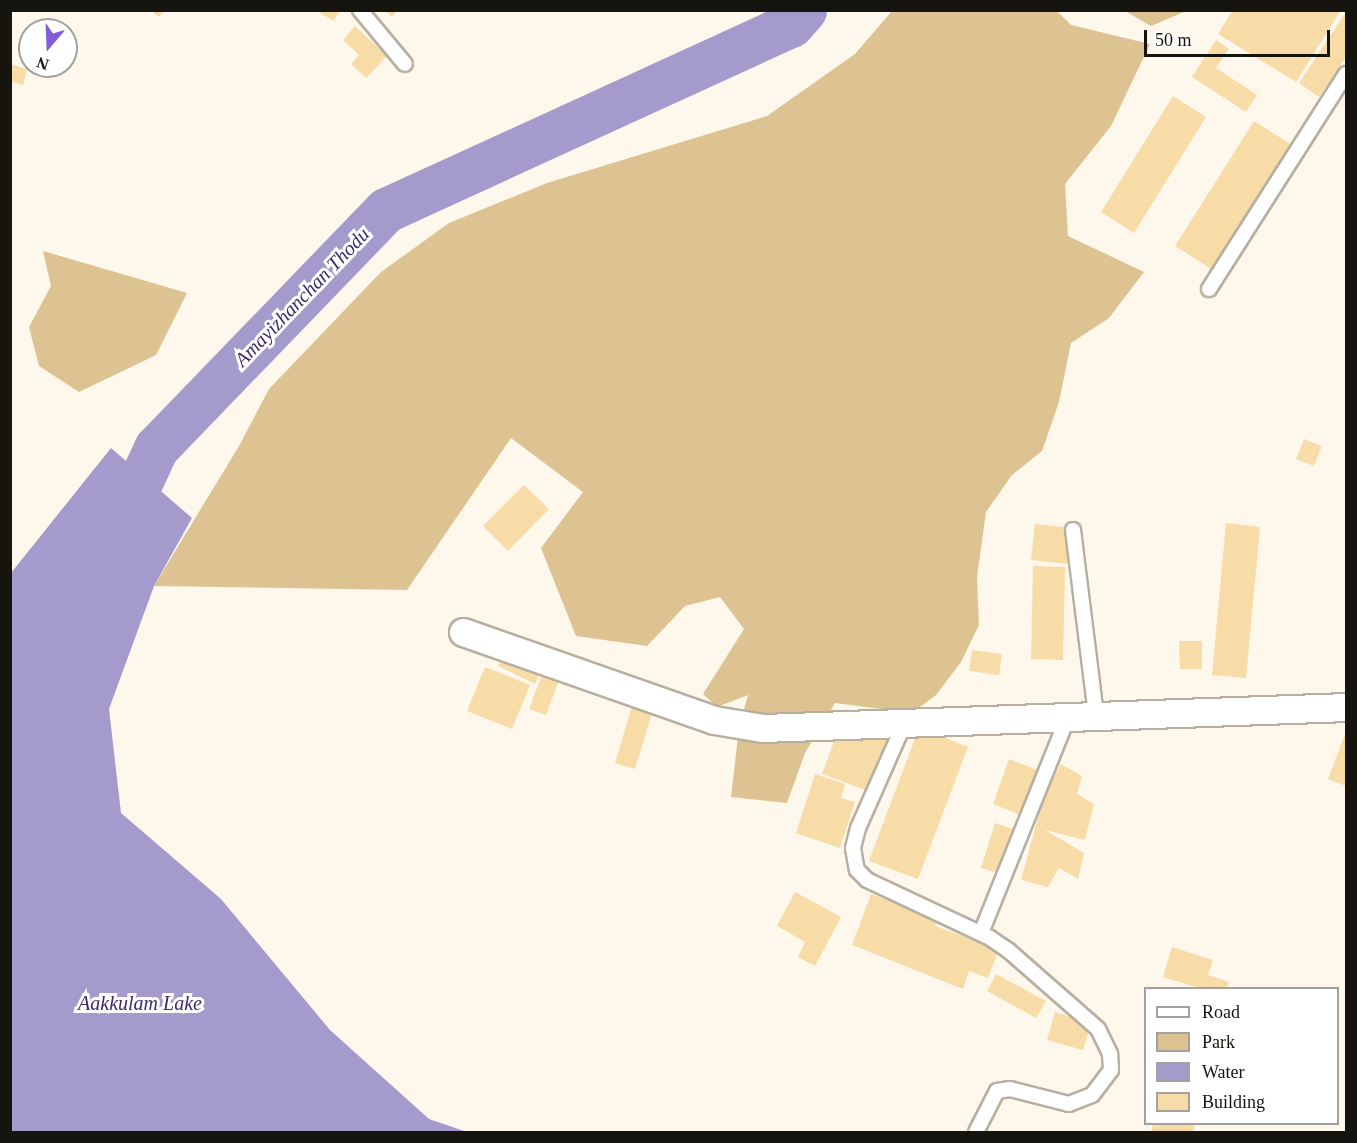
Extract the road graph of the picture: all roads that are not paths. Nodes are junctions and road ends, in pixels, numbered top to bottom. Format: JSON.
{"nodes":[{"id":1,"x":360,"y":10,"type":"edge"},
{"id":2,"x":405,"y":64,"type":"dead end"},
{"id":3,"x":1347,"y":74,"type":"edge"},
{"id":4,"x":1209,"y":289,"type":"dead end"},
{"id":5,"x":1073,"y":530,"type":"dead end"},
{"id":6,"x":463,"y":632,"type":"dead end"},
{"id":7,"x":1347,"y":707,"type":"edge"},
{"id":8,"x":1069,"y":714,"type":"junction"},
{"id":9,"x":1096,"y":714,"type":"junction"},
{"id":10,"x":905,"y":722,"type":"junction"},
{"id":11,"x":981,"y":933,"type":"junction"},
{"id":12,"x":976,"y":1132,"type":"edge"}],
"edges":[{"from":1,"to":2,"type":"lane"},
{"from":3,"to":4,"type":"lane"},
{"from":5,"to":9,"type":"lane"},
{"from":6,"to":10,"type":"street"},
{"from":7,"to":9,"type":"street"},
{"from":8,"to":9,"type":"street"},
{"from":8,"to":10,"type":"street"},
{"from":8,"to":11,"type":"lane"},
{"from":10,"to":11,"type":"lane"},
{"from":11,"to":12,"type":"lane"}]}
